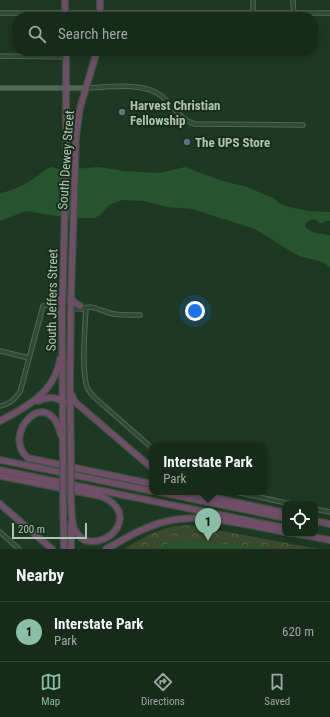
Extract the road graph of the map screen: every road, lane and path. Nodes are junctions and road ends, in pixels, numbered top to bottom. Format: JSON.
{"nodes":[{"id":1,"x":65,"y":0,"type":"edge"},
{"id":2,"x":100,"y":0,"type":"edge"},
{"id":3,"x":253,"y":0,"type":"edge"},
{"id":4,"x":293,"y":0,"type":"edge"},
{"id":5,"x":0,"y":12,"type":"edge"},
{"id":6,"x":65,"y":12,"type":"edge"},
{"id":7,"x":100,"y":12,"type":"edge"},
{"id":8,"x":253,"y":12,"type":"edge"},
{"id":9,"x":294,"y":12,"type":"edge"},
{"id":10,"x":12,"y":13,"type":"edge"},
{"id":11,"x":330,"y":13,"type":"edge"},
{"id":12,"x":318,"y":14,"type":"edge"},
{"id":13,"x":0,"y":56,"type":"edge"},
{"id":14,"x":41,"y":56,"type":"edge"},
{"id":15,"x":66,"y":56,"type":"edge"},
{"id":16,"x":96,"y":56,"type":"edge"},
{"id":17,"x":28,"y":57,"type":"joint"},
{"id":18,"x":0,"y":88,"type":"edge"},
{"id":19,"x":66,"y":88,"type":"junction"},
{"id":20,"x":86,"y":88,"type":"junction"},
{"id":21,"x":303,"y":125,"type":"dead end"},
{"id":22,"x":74,"y":226,"type":"joint"},
{"id":23,"x":63,"y":290,"type":"junction"},
{"id":24,"x":71,"y":298,"type":"junction"},
{"id":25,"x":53,"y":306,"type":"junction"},
{"id":26,"x":63,"y":306,"type":"junction"},
{"id":27,"x":70,"y":307,"type":"junction"},
{"id":28,"x":83,"y":307,"type":"junction"},
{"id":29,"x":140,"y":315,"type":"dead end"},
{"id":30,"x":62,"y":322,"type":"junction"},
{"id":31,"x":63,"y":345,"type":"junction"},
{"id":32,"x":0,"y":351,"type":"edge"},
{"id":33,"x":29,"y":358,"type":"junction"},
{"id":34,"x":70,"y":384,"type":"junction"},
{"id":35,"x":63,"y":402,"type":"junction"},
{"id":36,"x":0,"y":406,"type":"edge"},
{"id":37,"x":8,"y":417,"type":"junction"},
{"id":38,"x":22,"y":417,"type":"dead end"},
{"id":39,"x":0,"y":421,"type":"edge"},
{"id":40,"x":70,"y":435,"type":"junction"},
{"id":41,"x":14,"y":442,"type":"dead end"},
{"id":42,"x":149,"y":445,"type":"edge"},
{"id":43,"x":63,"y":459,"type":"junction"},
{"id":44,"x":0,"y":460,"type":"edge"},
{"id":45,"x":149,"y":465,"type":"edge"},
{"id":46,"x":0,"y":470,"type":"edge"},
{"id":47,"x":0,"y":476,"type":"edge"},
{"id":48,"x":149,"y":483,"type":"edge"},
{"id":49,"x":149,"y":490,"type":"edge"},
{"id":50,"x":174,"y":495,"type":"edge"},
{"id":51,"x":202,"y":495,"type":"edge"},
{"id":52,"x":208,"y":495,"type":"edge"},
{"id":53,"x":250,"y":495,"type":"edge"},
{"id":54,"x":216,"y":498,"type":"junction"},
{"id":55,"x":71,"y":501,"type":"junction"},
{"id":56,"x":282,"y":502,"type":"edge"},
{"id":57,"x":0,"y":504,"type":"edge"},
{"id":58,"x":318,"y":510,"type":"edge"},
{"id":59,"x":282,"y":512,"type":"edge"},
{"id":60,"x":330,"y":512,"type":"edge"},
{"id":61,"x":282,"y":517,"type":"edge"},
{"id":62,"x":318,"y":522,"type":"edge"},
{"id":63,"x":318,"y":524,"type":"edge"},
{"id":64,"x":330,"y":526,"type":"edge"},
{"id":65,"x":282,"y":527,"type":"edge"},
{"id":66,"x":282,"y":531,"type":"edge"},
{"id":67,"x":0,"y":532,"type":"edge"},
{"id":68,"x":318,"y":536,"type":"edge"},
{"id":69,"x":317,"y":537,"type":"edge"},
{"id":70,"x":330,"y":539,"type":"edge"},
{"id":71,"x":19,"y":549,"type":"edge"},
{"id":72,"x":52,"y":549,"type":"edge"},
{"id":73,"x":65,"y":549,"type":"edge"},
{"id":74,"x":71,"y":549,"type":"edge"},
{"id":75,"x":106,"y":549,"type":"edge"}],
"edges":[{"from":1,"to":6,"type":"highway"},
{"from":2,"to":7,"type":"highway"},
{"from":3,"to":8,"type":"street"},
{"from":4,"to":9,"type":"street"},
{"from":5,"to":10,"type":"street"},
{"from":11,"to":12,"type":"street"},
{"from":13,"to":17,"type":"street"},
{"from":14,"to":17,"type":"street"},
{"from":15,"to":19,"type":"highway","name":"South Jeffers Street"},
{"from":16,"to":20,"type":"highway","name":"South Dewey Street"},
{"from":18,"to":19,"type":"main road"},
{"from":19,"to":20,"type":"main road"},
{"from":19,"to":23,"type":"highway","name":"South Jeffers Street"},
{"from":20,"to":21,"type":"street"},
{"from":20,"to":22,"type":"highway","name":"South Dewey Street"},
{"from":22,"to":24,"type":"highway","name":"South Jeffers Street"},
{"from":23,"to":25,"type":"highway"},
{"from":23,"to":26,"type":"highway","name":"South Jeffers Street"},
{"from":24,"to":27,"type":"highway","name":"South Jeffers Street"},
{"from":24,"to":28,"type":"highway"},
{"from":25,"to":26,"type":"street"},
{"from":25,"to":30,"type":"highway"},
{"from":25,"to":33,"type":"street","name":"South Jeffers Street"},
{"from":26,"to":27,"type":"street"},
{"from":26,"to":30,"type":"highway","name":"South Jeffers Street"},
{"from":27,"to":28,"type":"street"},
{"from":27,"to":34,"type":"highway","name":"South Jeffers Street"},
{"from":28,"to":29,"type":"street"},
{"from":28,"to":42,"type":"street"},
{"from":30,"to":31,"type":"highway","name":"South Jeffers Street"},
{"from":31,"to":35,"type":"highway","name":"South Jeffers Street"},
{"from":31,"to":37,"type":"highway"},
{"from":32,"to":33,"type":"street"},
{"from":33,"to":36,"type":"street","name":"South Jeffers Street"},
{"from":34,"to":40,"type":"highway","name":"South Jeffers Street"},
{"from":34,"to":45,"type":"highway"},
{"from":35,"to":37,"type":"highway"},
{"from":35,"to":40,"type":"highway"},
{"from":35,"to":43,"type":"highway","name":"South Jeffers Street"},
{"from":37,"to":39,"type":"highway"},
{"from":38,"to":43,"type":"highway"},
{"from":40,"to":55,"type":"highway","name":"South Jeffers Street","bridge":true},
{"from":41,"to":48,"type":"highway"},
{"from":43,"to":73,"type":"highway","name":"South Jeffers Street","bridge":true},
{"from":44,"to":49,"type":"highway"},
{"from":46,"to":65,"type":"highway"},
{"from":47,"to":55,"type":"highway"},
{"from":50,"to":61,"type":"highway"},
{"from":51,"to":54,"type":"highway"},
{"from":52,"to":54,"type":"highway"},
{"from":53,"to":56,"type":"street"},
{"from":54,"to":59,"type":"highway"},
{"from":55,"to":74,"type":"highway","name":"South Jeffers Street"},
{"from":57,"to":72,"type":"highway"},
{"from":58,"to":60,"type":"street"},
{"from":62,"to":64,"type":"highway"},
{"from":63,"to":64,"type":"highway"},
{"from":66,"to":75,"type":"highway"},
{"from":67,"to":71,"type":"street"},
{"from":68,"to":70,"type":"highway"},
{"from":69,"to":70,"type":"highway"}]}
